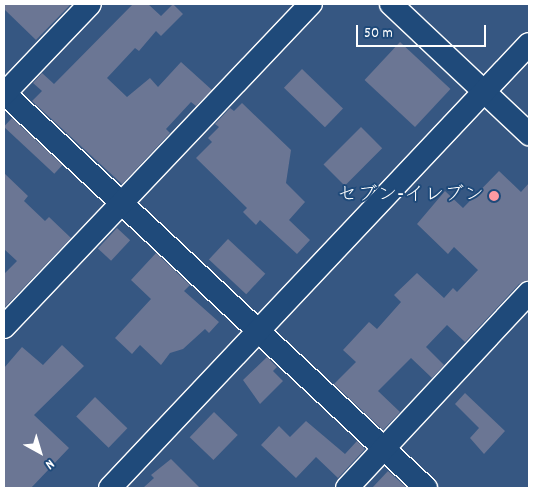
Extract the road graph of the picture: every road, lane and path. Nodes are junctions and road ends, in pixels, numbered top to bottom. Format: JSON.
{"nodes":[{"id":1,"x":90,"y":4,"type":"edge"},
{"id":2,"x":311,"y":4,"type":"edge"},
{"id":3,"x":391,"y":4,"type":"edge"},
{"id":4,"x":529,"y":44,"type":"edge"},
{"id":5,"x":485,"y":92,"type":"junction"},
{"id":6,"x":4,"y":93,"type":"edge"},
{"id":7,"x":529,"y":134,"type":"edge"},
{"id":8,"x":123,"y":201,"type":"junction"},
{"id":9,"x":529,"y":293,"type":"edge"},
{"id":10,"x":4,"y":327,"type":"edge"},
{"id":11,"x":257,"y":330,"type":"junction"},
{"id":12,"x":385,"y":447,"type":"junction"},
{"id":13,"x":110,"y":488,"type":"edge"},
{"id":14,"x":347,"y":488,"type":"edge"},
{"id":15,"x":426,"y":488,"type":"edge"}],
"edges":[{"from":1,"to":6,"type":"street"},
{"from":2,"to":8,"type":"street"},
{"from":3,"to":5,"type":"street"},
{"from":4,"to":5,"type":"street"},
{"from":5,"to":7,"type":"street"},
{"from":5,"to":11,"type":"street"},
{"from":6,"to":8,"type":"street"},
{"from":8,"to":10,"type":"street"},
{"from":8,"to":11,"type":"street"},
{"from":9,"to":12,"type":"street"},
{"from":11,"to":12,"type":"street"},
{"from":11,"to":13,"type":"street"},
{"from":12,"to":14,"type":"street"},
{"from":12,"to":15,"type":"street"}]}
